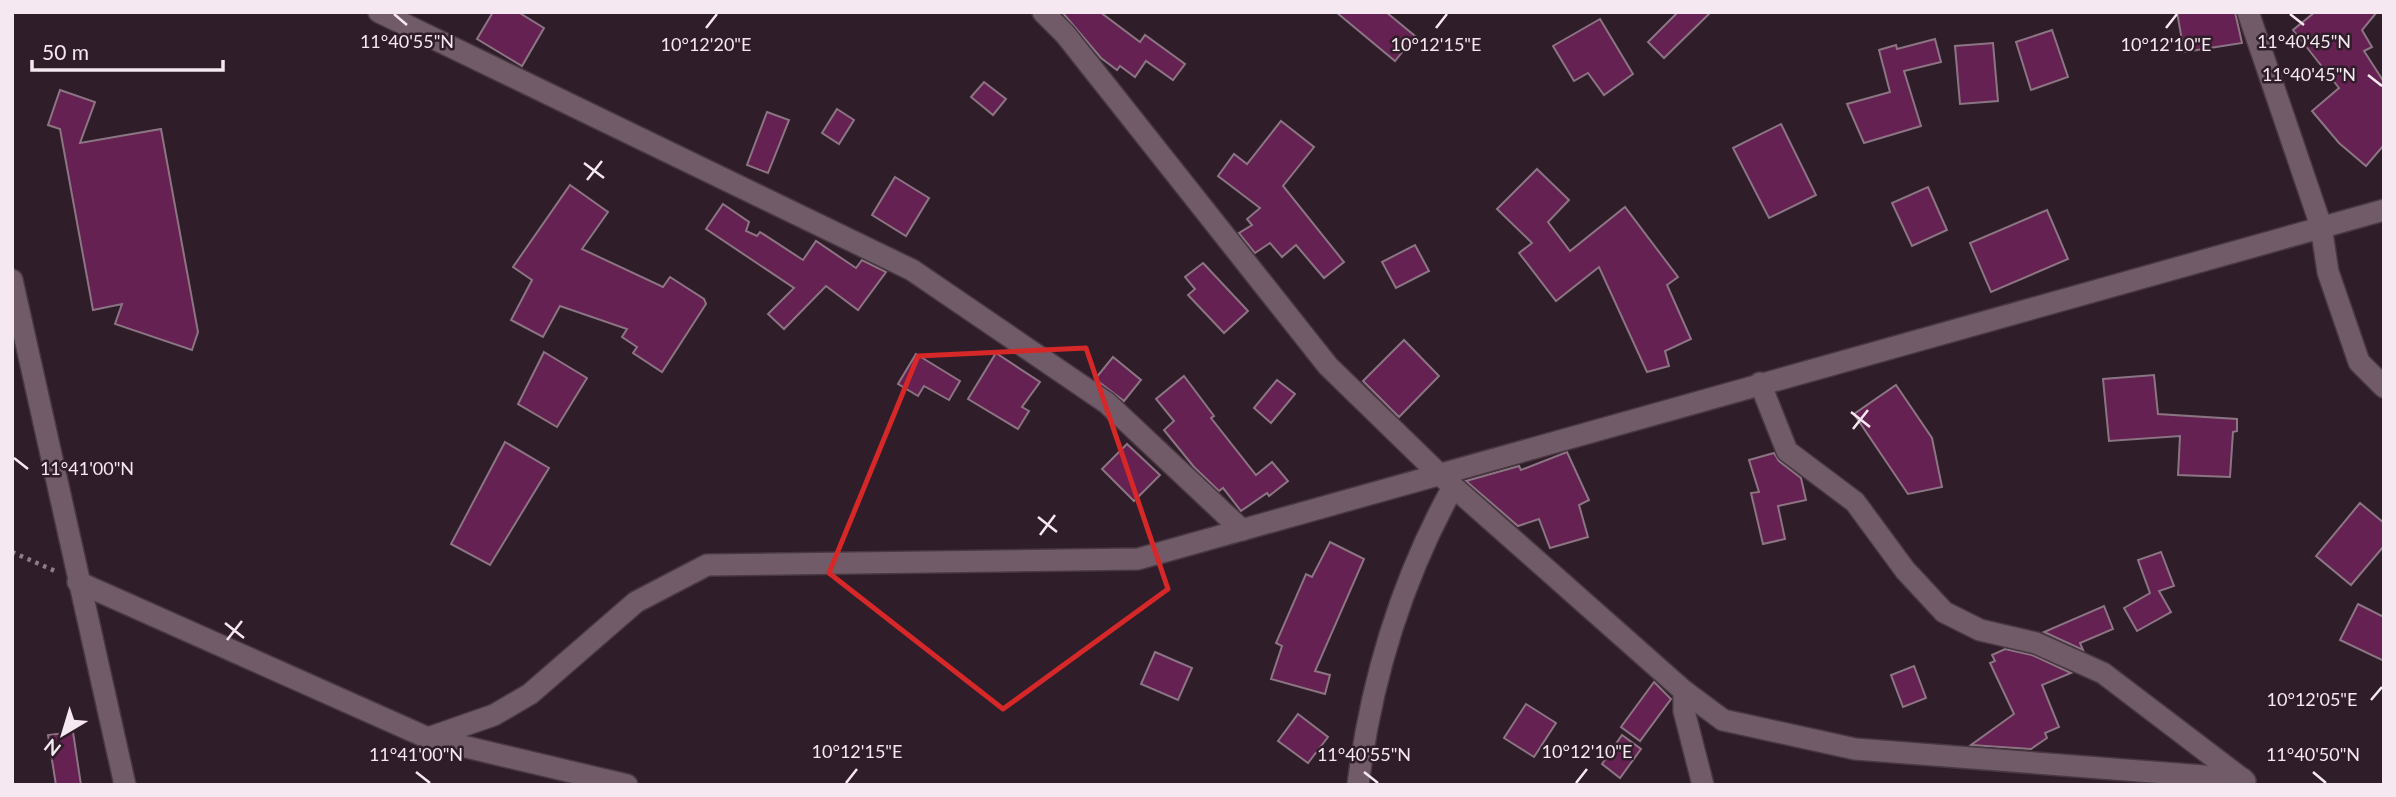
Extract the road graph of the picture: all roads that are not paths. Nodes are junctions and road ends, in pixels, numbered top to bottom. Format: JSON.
{"nodes":[{"id":1,"x":379,"y":12,"type":"edge"},
{"id":2,"x":1043,"y":12,"type":"edge"},
{"id":3,"x":2248,"y":12,"type":"edge"},
{"id":4,"x":2384,"y":210,"type":"edge"},
{"id":5,"x":2321,"y":226,"type":"junction"},
{"id":6,"x":12,"y":280,"type":"edge"},
{"id":7,"x":1760,"y":383,"type":"junction"},
{"id":8,"x":2384,"y":387,"type":"edge"},
{"id":9,"x":1446,"y":480,"type":"junction"},
{"id":10,"x":1242,"y":530,"type":"junction"},
{"id":11,"x":78,"y":582,"type":"junction"},
{"id":12,"x":1684,"y":691,"type":"junction"},
{"id":13,"x":428,"y":738,"type":"junction"},
{"id":14,"x":2246,"y":782,"type":"edge"},
{"id":15,"x":125,"y":785,"type":"edge"},
{"id":16,"x":627,"y":785,"type":"edge"},
{"id":17,"x":1357,"y":785,"type":"edge"},
{"id":18,"x":1703,"y":785,"type":"edge"}],
"edges":[{"from":1,"to":10,"type":"street"},
{"from":2,"to":9,"type":"street"},
{"from":3,"to":5,"type":"street"},
{"from":4,"to":5,"type":"street"},
{"from":5,"to":7,"type":"street"},
{"from":5,"to":8,"type":"street"},
{"from":6,"to":11,"type":"street"},
{"from":7,"to":9,"type":"street"},
{"from":7,"to":14,"type":"street"},
{"from":9,"to":10,"type":"street"},
{"from":9,"to":12,"type":"street"},
{"from":9,"to":17,"type":"street"},
{"from":10,"to":13,"type":"street"},
{"from":11,"to":13,"type":"street"},
{"from":11,"to":15,"type":"street"},
{"from":12,"to":14,"type":"street"},
{"from":12,"to":18,"type":"street"},
{"from":13,"to":16,"type":"street"}]}
